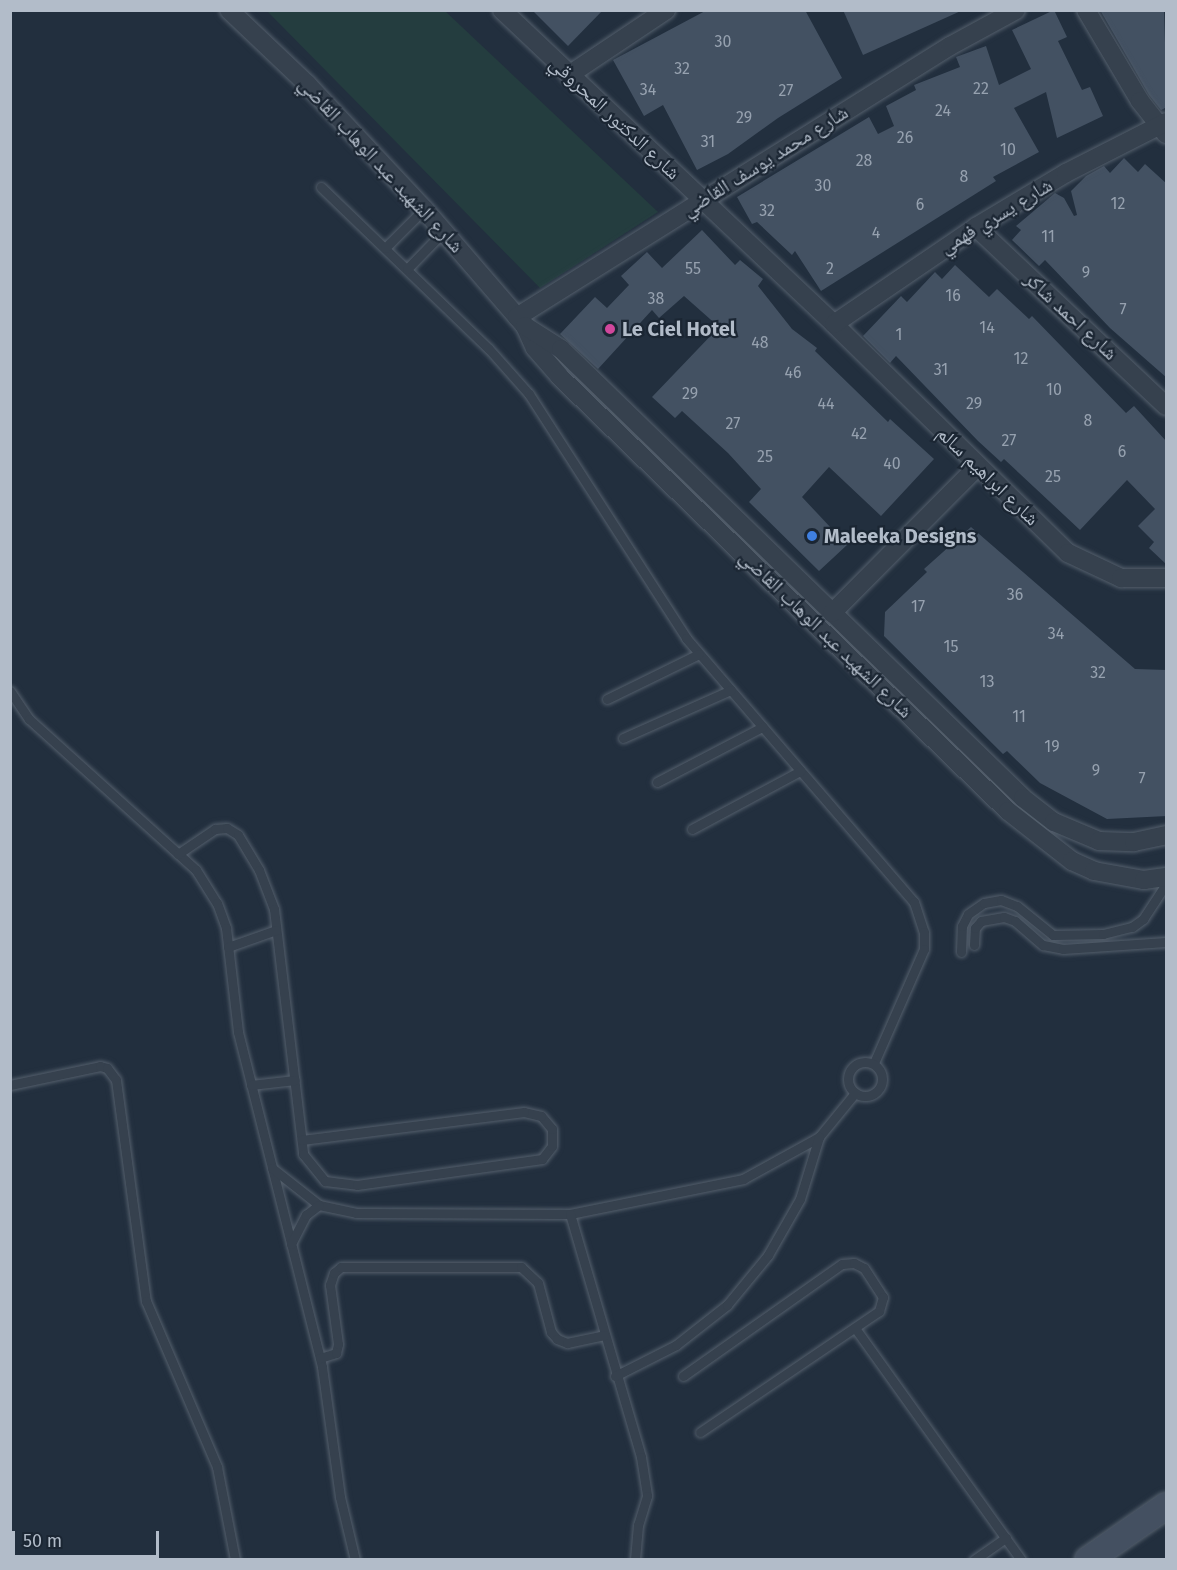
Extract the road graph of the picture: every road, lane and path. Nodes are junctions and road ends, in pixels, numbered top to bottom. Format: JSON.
{"nodes":[{"id":1,"x":229,"y":10,"type":"edge"},
{"id":2,"x":502,"y":10,"type":"edge"},
{"id":3,"x":666,"y":10,"type":"edge"},
{"id":4,"x":1016,"y":10,"type":"edge"},
{"id":5,"x":1086,"y":10,"type":"edge"},
{"id":6,"x":569,"y":75,"type":"junction"},
{"id":7,"x":1164,"y":127,"type":"edge"},
{"id":8,"x":321,"y":187,"type":"dead end"},
{"id":9,"x":702,"y":200,"type":"junction"},
{"id":10,"x":424,"y":208,"type":"junction"},
{"id":11,"x":976,"y":227,"type":"junction"},
{"id":12,"x":444,"y":231,"type":"junction"},
{"id":13,"x":385,"y":248,"type":"junction"},
{"id":14,"x":407,"y":269,"type":"junction"},
{"id":15,"x":521,"y":321,"type":"junction"},
{"id":16,"x":834,"y":324,"type":"junction"},
{"id":17,"x":1167,"y":406,"type":"edge"},
{"id":18,"x":977,"y":467,"type":"junction"},
{"id":19,"x":1167,"y":578,"type":"edge"},
{"id":20,"x":832,"y":613,"type":"junction"},
{"id":21,"x":699,"y":654,"type":"junction"},
{"id":22,"x":730,"y":690,"type":"junction"},
{"id":23,"x":10,"y":691,"type":"edge"},
{"id":24,"x":606,"y":699,"type":"dead end"},
{"id":25,"x":762,"y":727,"type":"junction"},
{"id":26,"x":623,"y":738,"type":"dead end"},
{"id":27,"x":800,"y":771,"type":"junction"},
{"id":28,"x":657,"y":782,"type":"dead end"},
{"id":29,"x":693,"y":830,"type":"dead end"},
{"id":30,"x":1167,"y":835,"type":"edge"},
{"id":31,"x":178,"y":854,"type":"junction"},
{"id":32,"x":1167,"y":877,"type":"edge"},
{"id":33,"x":1167,"y":884,"type":"edge"},
{"id":34,"x":276,"y":930,"type":"junction"},
{"id":35,"x":1167,"y":942,"type":"edge"},
{"id":36,"x":974,"y":945,"type":"dead end"},
{"id":37,"x":228,"y":947,"type":"junction"},
{"id":38,"x":961,"y":952,"type":"dead end"},
{"id":39,"x":874,"y":1064,"type":"junction"},
{"id":40,"x":295,"y":1080,"type":"junction"},
{"id":41,"x":10,"y":1085,"type":"edge"},
{"id":42,"x":251,"y":1085,"type":"junction"},
{"id":43,"x":855,"y":1093,"type":"junction"},
{"id":44,"x":819,"y":1137,"type":"junction"},
{"id":45,"x":302,"y":1140,"type":"junction"},
{"id":46,"x":272,"y":1168,"type":"junction"},
{"id":47,"x":319,"y":1205,"type":"junction"},
{"id":48,"x":570,"y":1214,"type":"junction"},
{"id":49,"x":291,"y":1245,"type":"junction"},
{"id":50,"x":855,"y":1328,"type":"junction"},
{"id":51,"x":604,"y":1335,"type":"junction"},
{"id":52,"x":320,"y":1358,"type":"junction"},
{"id":53,"x":615,"y":1376,"type":"junction"},
{"id":54,"x":683,"y":1376,"type":"dead end"},
{"id":55,"x":700,"y":1432,"type":"dead end"},
{"id":56,"x":1167,"y":1506,"type":"edge"},
{"id":57,"x":1006,"y":1538,"type":"junction"},
{"id":58,"x":235,"y":1560,"type":"edge"},
{"id":59,"x":355,"y":1560,"type":"edge"},
{"id":60,"x":635,"y":1560,"type":"edge"},
{"id":61,"x":974,"y":1560,"type":"edge"},
{"id":62,"x":1021,"y":1560,"type":"edge"},
{"id":63,"x":1088,"y":1560,"type":"edge"}],
"edges":[{"from":1,"to":10,"type":"street","name":"شارع الشهيد عبد الوهاب القاضي"},
{"from":2,"to":6,"type":"street","name":"شارع الدكتور المحروقي"},
{"from":3,"to":6,"type":"street"},
{"from":4,"to":9,"type":"street","name":"شارع محمد يوسف القاضي"},
{"from":5,"to":7,"type":"street"},
{"from":6,"to":9,"type":"street","name":"شارع الدكتور المحروقي"},
{"from":7,"to":11,"type":"street","name":"شارع يسري فهمي"},
{"from":8,"to":13,"type":"lane"},
{"from":9,"to":15,"type":"street","name":"شارع محمد يوسف القاضي"},
{"from":9,"to":16,"type":"street","name":"شارع الدكتور المحروقي"},
{"from":10,"to":12,"type":"street","name":"شارع الشهيد عبد الوهاب القاضي"},
{"from":10,"to":13,"type":"lane"},
{"from":11,"to":16,"type":"street","name":"شارع يسري فهمي"},
{"from":11,"to":17,"type":"street","name":"شارع احمد شاكر"},
{"from":12,"to":14,"type":"lane"},
{"from":12,"to":15,"type":"street","name":"شارع الشهيد عبد الوهاب القاضي"},
{"from":13,"to":14,"type":"lane"},
{"from":14,"to":21,"type":"lane"},
{"from":15,"to":20,"type":"street","name":"شارع الشهيد عبد الوهاب القاضي"},
{"from":15,"to":32,"type":"street","name":"شارع الشهيد عبد الوهاب القاضي"},
{"from":16,"to":18,"type":"street","name":"شارع ابراهيم سالم"},
{"from":18,"to":19,"type":"street","name":"شارع ابراهيم سالم"},
{"from":18,"to":20,"type":"street"},
{"from":20,"to":30,"type":"street","name":"شارع الشهيد عبد الوهاب القاضي"},
{"from":21,"to":22,"type":"lane"},
{"from":21,"to":24,"type":"lane"},
{"from":22,"to":25,"type":"lane"},
{"from":22,"to":26,"type":"lane"},
{"from":23,"to":31,"type":"lane"},
{"from":25,"to":27,"type":"lane"},
{"from":25,"to":28,"type":"lane"},
{"from":27,"to":29,"type":"lane"},
{"from":27,"to":39,"type":"lane"},
{"from":31,"to":34,"type":"lane"},
{"from":31,"to":37,"type":"lane"},
{"from":33,"to":38,"type":"lane"},
{"from":34,"to":37,"type":"lane"},
{"from":34,"to":40,"type":"lane"},
{"from":35,"to":36,"type":"lane"},
{"from":37,"to":42,"type":"lane"},
{"from":39,"to":43,"type":"lane"},
{"from":39,"to":43,"type":"lane"},
{"from":40,"to":42,"type":"lane"},
{"from":40,"to":45,"type":"lane"},
{"from":41,"to":58,"type":"lane"},
{"from":42,"to":46,"type":"lane"},
{"from":43,"to":44,"type":"lane"},
{"from":44,"to":48,"type":"lane"},
{"from":44,"to":53,"type":"lane"},
{"from":45,"to":45,"type":"lane"},
{"from":46,"to":47,"type":"lane"},
{"from":46,"to":49,"type":"lane"},
{"from":47,"to":48,"type":"lane"},
{"from":47,"to":49,"type":"lane"},
{"from":48,"to":51,"type":"lane"},
{"from":49,"to":52,"type":"lane"},
{"from":50,"to":54,"type":"lane"},
{"from":50,"to":55,"type":"lane"},
{"from":50,"to":57,"type":"lane"},
{"from":51,"to":52,"type":"lane"},
{"from":51,"to":53,"type":"lane"},
{"from":52,"to":59,"type":"lane"},
{"from":53,"to":60,"type":"lane"},
{"from":56,"to":63,"type":"main road"},
{"from":57,"to":61,"type":"lane"},
{"from":57,"to":62,"type":"lane"}]}
